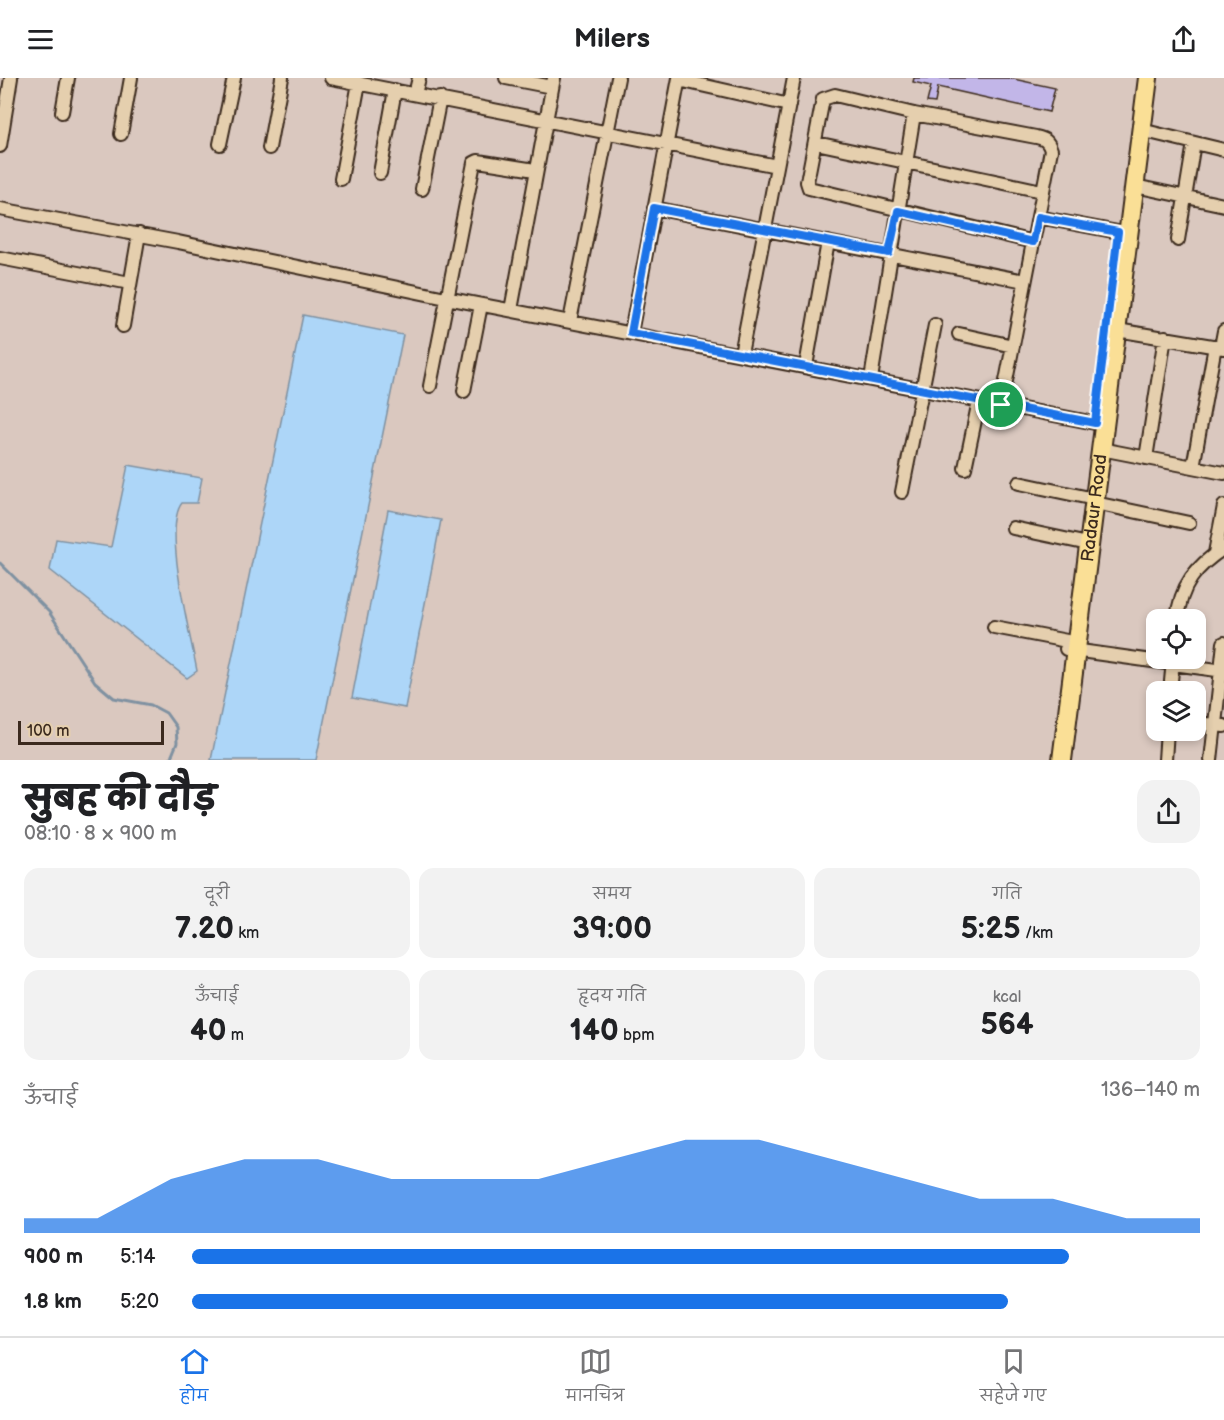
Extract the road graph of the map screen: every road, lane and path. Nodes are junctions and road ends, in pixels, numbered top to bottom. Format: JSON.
{"nodes":[{"id":1,"x":11,"y":78,"type":"edge"},
{"id":2,"x":68,"y":78,"type":"edge"},
{"id":3,"x":130,"y":78,"type":"edge"},
{"id":4,"x":234,"y":78,"type":"edge"},
{"id":5,"x":282,"y":78,"type":"edge"},
{"id":6,"x":331,"y":78,"type":"edge"},
{"id":7,"x":419,"y":78,"type":"edge"},
{"id":8,"x":506,"y":78,"type":"edge"},
{"id":9,"x":618,"y":78,"type":"edge"},
{"id":10,"x":794,"y":78,"type":"edge"},
{"id":11,"x":1137,"y":78,"type":"edge"},
{"id":12,"x":1148,"y":78,"type":"edge"},
{"id":13,"x":679,"y":79,"type":"edge"},
{"id":14,"x":553,"y":82,"type":"edge"},
{"id":15,"x":358,"y":83,"type":"junction"},
{"id":16,"x":395,"y":90,"type":"junction"},
{"id":17,"x":416,"y":94,"type":"junction"},
{"id":18,"x":440,"y":98,"type":"junction"},
{"id":19,"x":789,"y":105,"type":"junction"},
{"id":20,"x":62,"y":112,"type":"dead end"},
{"id":21,"x":914,"y":114,"type":"junction"},
{"id":22,"x":545,"y":119,"type":"junction"},
{"id":23,"x":1141,"y":130,"type":"junction"},
{"id":24,"x":607,"y":132,"type":"junction"},
{"id":25,"x":121,"y":134,"type":"dead end"},
{"id":26,"x":667,"y":143,"type":"junction"},
{"id":27,"x":816,"y":143,"type":"junction"},
{"id":28,"x":1194,"y":143,"type":"junction"},
{"id":29,"x":220,"y":144,"type":"dead end"},
{"id":30,"x":0,"y":146,"type":"edge"},
{"id":31,"x":268,"y":148,"type":"dead end"},
{"id":32,"x":1224,"y":150,"type":"edge"},
{"id":33,"x":906,"y":162,"type":"junction"},
{"id":34,"x":777,"y":166,"type":"junction"},
{"id":35,"x":535,"y":170,"type":"junction"},
{"id":36,"x":380,"y":173,"type":"dead end"},
{"id":37,"x":341,"y":179,"type":"dead end"},
{"id":38,"x":1135,"y":186,"type":"junction"},
{"id":39,"x":422,"y":189,"type":"dead end"},
{"id":40,"x":1042,"y":191,"type":"junction"},
{"id":41,"x":1185,"y":197,"type":"junction"},
{"id":42,"x":1224,"y":205,"type":"edge"},
{"id":43,"x":654,"y":208,"type":"junction"},
{"id":44,"x":0,"y":209,"type":"edge"},
{"id":45,"x":898,"y":211,"type":"junction"},
{"id":46,"x":1038,"y":217,"type":"junction"},
{"id":47,"x":765,"y":229,"type":"junction"},
{"id":48,"x":1118,"y":232,"type":"junction"},
{"id":49,"x":139,"y":234,"type":"junction"},
{"id":50,"x":1178,"y":240,"type":"dead end"},
{"id":51,"x":828,"y":242,"type":"junction"},
{"id":52,"x":1033,"y":242,"type":"junction"},
{"id":53,"x":889,"y":253,"type":"junction"},
{"id":54,"x":0,"y":258,"type":"edge"},
{"id":55,"x":1025,"y":281,"type":"junction"},
{"id":56,"x":130,"y":283,"type":"junction"},
{"id":57,"x":446,"y":298,"type":"junction"},
{"id":58,"x":481,"y":305,"type":"junction"},
{"id":59,"x":511,"y":310,"type":"junction"},
{"id":60,"x":570,"y":321,"type":"junction"},
{"id":61,"x":935,"y":325,"type":"dead end"},
{"id":62,"x":123,"y":326,"type":"dead end"},
{"id":63,"x":1117,"y":330,"type":"junction"},
{"id":64,"x":1224,"y":331,"type":"edge"},
{"id":65,"x":631,"y":333,"type":"junction"},
{"id":66,"x":959,"y":334,"type":"dead end"},
{"id":67,"x":1165,"y":337,"type":"junction"},
{"id":68,"x":1013,"y":346,"type":"junction"},
{"id":69,"x":1220,"y":347,"type":"edge"},
{"id":70,"x":741,"y":354,"type":"junction"},
{"id":71,"x":806,"y":366,"type":"junction"},
{"id":72,"x":871,"y":379,"type":"junction"},
{"id":73,"x":430,"y":387,"type":"dead end"},
{"id":74,"x":921,"y":390,"type":"junction"},
{"id":75,"x":464,"y":391,"type":"dead end"},
{"id":76,"x":979,"y":401,"type":"junction"},
{"id":77,"x":1001,"y":405,"type":"junction"},
{"id":78,"x":1095,"y":423,"type":"junction"},
{"id":79,"x":1101,"y":449,"type":"junction"},
{"id":80,"x":1146,"y":458,"type":"junction"},
{"id":81,"x":1193,"y":467,"type":"junction"},
{"id":82,"x":965,"y":468,"type":"dead end"},
{"id":83,"x":1224,"y":473,"type":"edge"},
{"id":84,"x":1019,"y":483,"type":"dead end"},
{"id":85,"x":902,"y":492,"type":"dead end"},
{"id":86,"x":1090,"y":500,"type":"junction"},
{"id":87,"x":1224,"y":506,"type":"edge"},
{"id":88,"x":1189,"y":523,"type":"dead end"},
{"id":89,"x":1013,"y":528,"type":"dead end"},
{"id":90,"x":1079,"y":542,"type":"junction"},
{"id":91,"x":1222,"y":549,"type":"edge"},
{"id":92,"x":1178,"y":609,"type":"edge"},
{"id":93,"x":994,"y":627,"type":"dead end"},
{"id":94,"x":1224,"y":643,"type":"edge"},
{"id":95,"x":1070,"y":647,"type":"junction"},
{"id":96,"x":1146,"y":658,"type":"edge"},
{"id":97,"x":1206,"y":668,"type":"edge"},
{"id":98,"x":1222,"y":671,"type":"edge"},
{"id":99,"x":1219,"y":725,"type":"edge"},
{"id":100,"x":1166,"y":741,"type":"edge"},
{"id":101,"x":1053,"y":760,"type":"edge"},
{"id":102,"x":1062,"y":760,"type":"edge"},
{"id":103,"x":1165,"y":760,"type":"edge"},
{"id":104,"x":1211,"y":760,"type":"edge"}],
"edges":[{"from":1,"to":30,"type":"street"},
{"from":2,"to":20,"type":"street"},
{"from":3,"to":25,"type":"street"},
{"from":4,"to":29,"type":"street"},
{"from":5,"to":31,"type":"street"},
{"from":6,"to":15,"type":"street"},
{"from":7,"to":17,"type":"street"},
{"from":8,"to":14,"type":"street"},
{"from":9,"to":24,"type":"street"},
{"from":10,"to":19,"type":"street"},
{"from":11,"to":48,"type":"main road","name":"Radaur Road"},
{"from":12,"to":23,"type":"main road","name":"Radaur Road"},
{"from":13,"to":19,"type":"street"},
{"from":13,"to":26,"type":"street"},
{"from":14,"to":22,"type":"street"},
{"from":15,"to":16,"type":"street"},
{"from":15,"to":37,"type":"street"},
{"from":16,"to":17,"type":"street"},
{"from":16,"to":36,"type":"street"},
{"from":17,"to":18,"type":"street"},
{"from":18,"to":22,"type":"street"},
{"from":18,"to":39,"type":"street"},
{"from":19,"to":34,"type":"street"},
{"from":21,"to":27,"type":"street"},
{"from":21,"to":33,"type":"street"},
{"from":21,"to":40,"type":"street"},
{"from":22,"to":24,"type":"street"},
{"from":22,"to":35,"type":"street"},
{"from":23,"to":28,"type":"street"},
{"from":23,"to":38,"type":"main road","name":"Radaur Road"},
{"from":24,"to":26,"type":"street"},
{"from":24,"to":60,"type":"street"},
{"from":26,"to":34,"type":"street"},
{"from":26,"to":43,"type":"street"},
{"from":27,"to":33,"type":"street"},
{"from":27,"to":45,"type":"street"},
{"from":28,"to":32,"type":"street"},
{"from":28,"to":41,"type":"street"},
{"from":33,"to":40,"type":"street"},
{"from":33,"to":45,"type":"street"},
{"from":34,"to":47,"type":"street"},
{"from":35,"to":57,"type":"street"},
{"from":35,"to":59,"type":"street"},
{"from":38,"to":41,"type":"street"},
{"from":38,"to":63,"type":"main road","name":"Radaur Road"},
{"from":40,"to":46,"type":"street"},
{"from":41,"to":42,"type":"street"},
{"from":41,"to":50,"type":"street"},
{"from":43,"to":47,"type":"street"},
{"from":43,"to":65,"type":"street"},
{"from":44,"to":49,"type":"street"},
{"from":45,"to":52,"type":"street"},
{"from":45,"to":53,"type":"street"},
{"from":46,"to":48,"type":"street"},
{"from":46,"to":52,"type":"street"},
{"from":47,"to":51,"type":"street"},
{"from":47,"to":70,"type":"street"},
{"from":48,"to":78,"type":"main road","name":"Radaur Road"},
{"from":49,"to":56,"type":"street"},
{"from":49,"to":57,"type":"street"},
{"from":51,"to":53,"type":"street"},
{"from":51,"to":71,"type":"street"},
{"from":52,"to":55,"type":"street"},
{"from":53,"to":55,"type":"street"},
{"from":53,"to":72,"type":"street"},
{"from":54,"to":56,"type":"street"},
{"from":55,"to":68,"type":"street"},
{"from":56,"to":62,"type":"street"},
{"from":57,"to":58,"type":"street"},
{"from":57,"to":73,"type":"street"},
{"from":58,"to":59,"type":"street"},
{"from":58,"to":75,"type":"street"},
{"from":59,"to":60,"type":"street"},
{"from":60,"to":65,"type":"street"},
{"from":61,"to":74,"type":"street"},
{"from":63,"to":67,"type":"street"},
{"from":63,"to":79,"type":"main road","name":"Radaur Road"},
{"from":64,"to":69,"type":"street"},
{"from":65,"to":70,"type":"street"},
{"from":66,"to":68,"type":"street"},
{"from":67,"to":69,"type":"street"},
{"from":67,"to":80,"type":"street"},
{"from":68,"to":77,"type":"street"},
{"from":69,"to":81,"type":"street"},
{"from":70,"to":71,"type":"street"},
{"from":71,"to":72,"type":"street"},
{"from":72,"to":74,"type":"street"},
{"from":74,"to":76,"type":"street"},
{"from":74,"to":85,"type":"street"},
{"from":76,"to":77,"type":"street"},
{"from":76,"to":82,"type":"street"},
{"from":77,"to":78,"type":"street"},
{"from":78,"to":86,"type":"main road","name":"Radaur Road"},
{"from":79,"to":80,"type":"street"},
{"from":79,"to":86,"type":"main road","name":"Radaur Road"},
{"from":80,"to":81,"type":"street"},
{"from":81,"to":83,"type":"street"},
{"from":84,"to":86,"type":"street"},
{"from":86,"to":88,"type":"street"},
{"from":86,"to":90,"type":"main road","name":"Radaur Road"},
{"from":86,"to":95,"type":"main road","name":"Radaur Road"},
{"from":87,"to":91,"type":"street"},
{"from":89,"to":90,"type":"street"},
{"from":90,"to":95,"type":"main road","name":"Radaur Road"},
{"from":91,"to":92,"type":"street"},
{"from":93,"to":95,"type":"street"},
{"from":94,"to":98,"type":"street"},
{"from":95,"to":96,"type":"street"},
{"from":95,"to":101,"type":"main road","name":"Radaur Road"},
{"from":95,"to":102,"type":"main road","name":"Radaur Road"},
{"from":97,"to":98,"type":"street"},
{"from":98,"to":99,"type":"street"},
{"from":99,"to":104,"type":"street"},
{"from":100,"to":103,"type":"street"}]}
